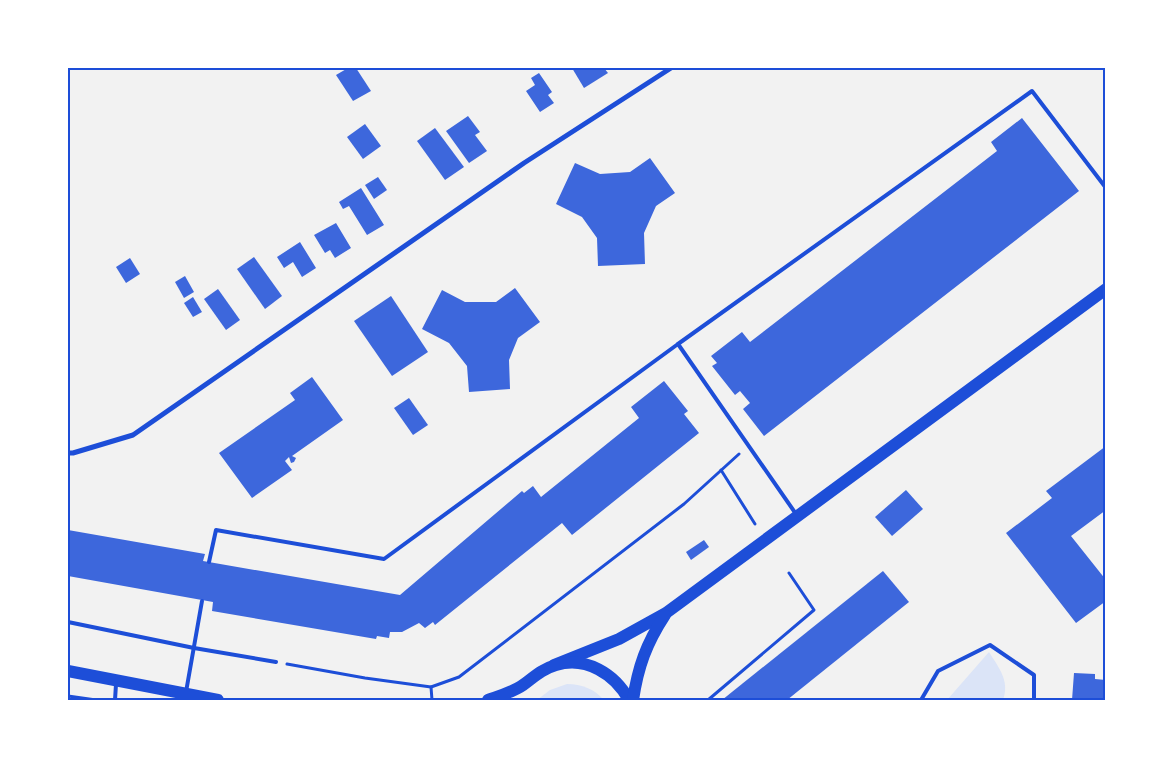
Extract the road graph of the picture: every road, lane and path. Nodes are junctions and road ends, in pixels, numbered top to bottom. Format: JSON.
{"nodes":[{"id":1,"x":671,"y":68,"type":"edge"},
{"id":2,"x":1106,"y":188,"type":"edge"},
{"id":3,"x":1106,"y":289,"type":"edge"},
{"id":4,"x":678,"y":344,"type":"junction"},
{"id":5,"x":749,"y":446,"type":"junction"},
{"id":6,"x":68,"y":452,"type":"edge"},
{"id":7,"x":721,"y":470,"type":"junction"},
{"id":8,"x":798,"y":516,"type":"junction"},
{"id":9,"x":754,"y":524,"type":"dead end"},
{"id":10,"x":210,"y":562,"type":"dead end"},
{"id":11,"x":788,"y":573,"type":"dead end"},
{"id":12,"x":202,"y":601,"type":"dead end"},
{"id":13,"x":666,"y":613,"type":"junction"},
{"id":14,"x":68,"y":622,"type":"edge"},
{"id":15,"x":194,"y":648,"type":"junction"},
{"id":16,"x":276,"y":662,"type":"joint"},
{"id":17,"x":554,"y":665,"type":"junction"},
{"id":18,"x":68,"y":671,"type":"edge"},
{"id":19,"x":116,"y":682,"type":"junction"},
{"id":20,"x":523,"y":685,"type":"junction"},
{"id":21,"x":431,"y":687,"type":"junction"},
{"id":22,"x":185,"y":694,"type":"junction"},
{"id":23,"x":68,"y":696,"type":"edge"},
{"id":24,"x":96,"y":700,"type":"edge"},
{"id":25,"x":114,"y":700,"type":"edge"},
{"id":26,"x":218,"y":700,"type":"edge"},
{"id":27,"x":432,"y":700,"type":"edge"},
{"id":28,"x":488,"y":700,"type":"edge"},
{"id":29,"x":514,"y":700,"type":"edge"},
{"id":30,"x":629,"y":700,"type":"edge"},
{"id":31,"x":633,"y":700,"type":"edge"},
{"id":32,"x":708,"y":700,"type":"edge"},
{"id":33,"x":921,"y":700,"type":"edge"},
{"id":34,"x":1034,"y":700,"type":"edge"}],
"edges":[{"from":1,"to":6,"type":"street"},
{"from":2,"to":4,"type":"lane"},
{"from":3,"to":8,"type":"main road"},
{"from":4,"to":5,"type":"lane"},
{"from":4,"to":10,"type":"lane"},
{"from":5,"to":7,"type":"path"},
{"from":5,"to":8,"type":"lane"},
{"from":7,"to":9,"type":"path"},
{"from":7,"to":21,"type":"path"},
{"from":8,"to":13,"type":"main road"},
{"from":11,"to":32,"type":"path"},
{"from":12,"to":15,"type":"lane"},
{"from":13,"to":17,"type":"main road"},
{"from":13,"to":31,"type":"main road"},
{"from":14,"to":15,"type":"lane"},
{"from":15,"to":16,"type":"lane"},
{"from":15,"to":22,"type":"lane"},
{"from":16,"to":21,"type":"path"},
{"from":17,"to":20,"type":"main road"},
{"from":17,"to":30,"type":"main road"},
{"from":18,"to":19,"type":"main road"},
{"from":19,"to":22,"type":"main road"},
{"from":19,"to":25,"type":"lane"},
{"from":20,"to":28,"type":"main road"},
{"from":20,"to":29,"type":"main road"},
{"from":21,"to":27,"type":"path"},
{"from":22,"to":26,"type":"main road"},
{"from":23,"to":24,"type":"path"},
{"from":33,"to":34,"type":"lane"}]}
